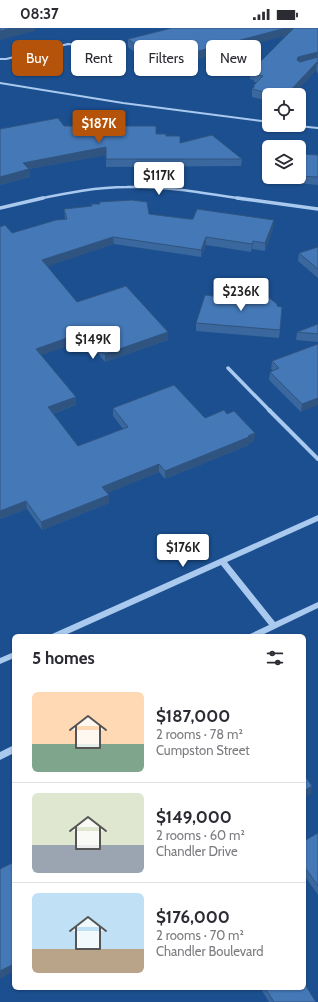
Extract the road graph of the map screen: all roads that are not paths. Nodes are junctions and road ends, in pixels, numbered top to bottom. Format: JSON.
{"nodes":[{"id":1,"x":71,"y":44,"type":"edge"},
{"id":2,"x":0,"y":59,"type":"edge"},
{"id":3,"x":0,"y":83,"type":"edge"},
{"id":4,"x":262,"y":121,"type":"edge"},
{"id":5,"x":306,"y":127,"type":"edge"},
{"id":6,"x":318,"y":128,"type":"edge"},
{"id":7,"x":0,"y":208,"type":"edge"},
{"id":8,"x":318,"y":209,"type":"edge"},
{"id":9,"x":228,"y":368,"type":"dead end"},
{"id":10,"x":318,"y":459,"type":"edge"},
{"id":11,"x":318,"y":518,"type":"edge"},
{"id":12,"x":222,"y":561,"type":"junction"},
{"id":13,"x":318,"y":605,"type":"edge"},
{"id":14,"x":274,"y":626,"type":"junction"},
{"id":15,"x":59,"y":634,"type":"edge"},
{"id":16,"x":257,"y":634,"type":"edge"},
{"id":17,"x":12,"y":656,"type":"edge"},
{"id":18,"x":0,"y":661,"type":"edge"},
{"id":19,"x":12,"y":750,"type":"edge"},
{"id":20,"x":0,"y":756,"type":"edge"}],
"edges":[{"from":1,"to":2,"type":"lane"},
{"from":3,"to":4,"type":"lane"},
{"from":5,"to":6,"type":"lane"},
{"from":7,"to":8,"type":"street"},
{"from":9,"to":10,"type":"street"},
{"from":11,"to":12,"type":"street"},
{"from":12,"to":14,"type":"street"},
{"from":12,"to":15,"type":"street"},
{"from":13,"to":14,"type":"street"},
{"from":14,"to":16,"type":"street"},
{"from":17,"to":18,"type":"street"},
{"from":19,"to":20,"type":"street"}]}
